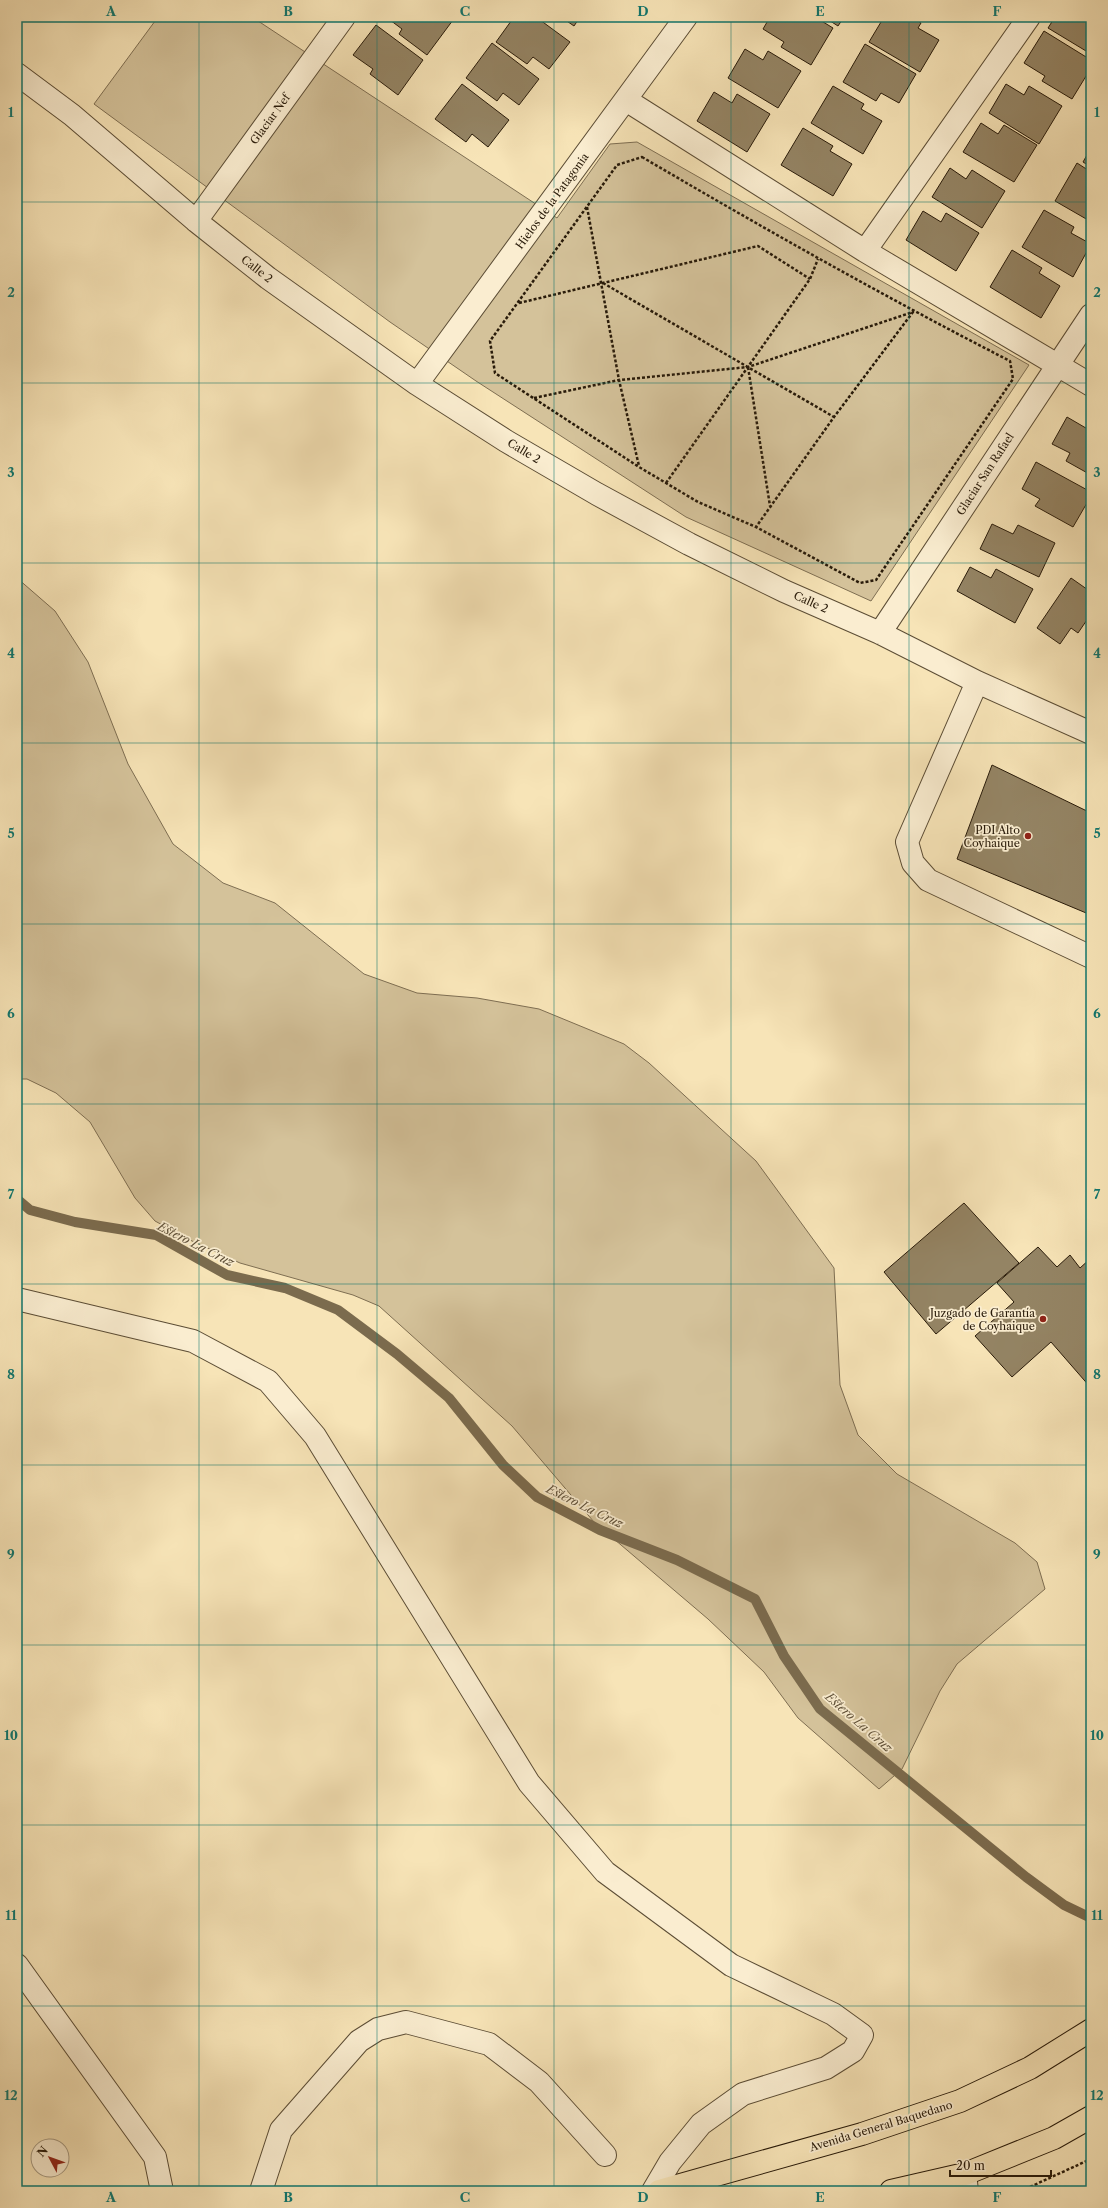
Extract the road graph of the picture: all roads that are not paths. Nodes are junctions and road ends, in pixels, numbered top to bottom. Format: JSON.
{"nodes":[{"id":1,"x":344,"y":17,"type":"edge"},
{"id":2,"x":686,"y":17,"type":"edge"},
{"id":3,"x":1029,"y":17,"type":"edge"},
{"id":4,"x":17,"y":74,"type":"edge"},
{"id":5,"x":626,"y":100,"type":"junction"},
{"id":6,"x":196,"y":221,"type":"junction"},
{"id":7,"x":865,"y":251,"type":"junction"},
{"id":8,"x":1091,"y":316,"type":"edge"},
{"id":9,"x":1057,"y":366,"type":"junction"},
{"id":10,"x":417,"y":384,"type":"junction"},
{"id":11,"x":1091,"y":385,"type":"edge"},
{"id":12,"x":880,"y":633,"type":"junction"},
{"id":13,"x":977,"y":682,"type":"junction"},
{"id":14,"x":1091,"y":733,"type":"edge"},
{"id":15,"x":1091,"y":957,"type":"edge"},
{"id":16,"x":17,"y":1299,"type":"edge"},
{"id":17,"x":17,"y":1964,"type":"edge"},
{"id":18,"x":1091,"y":2030,"type":"edge"},
{"id":19,"x":1091,"y":2117,"type":"edge"},
{"id":20,"x":605,"y":2154,"type":"dead end"},
{"id":21,"x":966,"y":2183,"type":"edge"},
{"id":22,"x":162,"y":2191,"type":"edge"},
{"id":23,"x":261,"y":2191,"type":"edge"},
{"id":24,"x":653,"y":2191,"type":"edge"},
{"id":25,"x":659,"y":2191,"type":"edge"},
{"id":26,"x":891,"y":2191,"type":"edge"}],
"edges":[{"from":1,"to":6,"type":"street","name":"Glaciar Nef"},
{"from":2,"to":5,"type":"street","name":"Hielos de la Patagonia"},
{"from":3,"to":7,"type":"street"},
{"from":4,"to":6,"type":"street","name":"Calle 2"},
{"from":5,"to":7,"type":"street"},
{"from":5,"to":10,"type":"street","name":"Hielos de la Patagonia"},
{"from":6,"to":10,"type":"street","name":"Calle 2"},
{"from":7,"to":9,"type":"street"},
{"from":8,"to":9,"type":"street","name":"Glaciar San Rafael"},
{"from":9,"to":11,"type":"street"},
{"from":9,"to":12,"type":"street","name":"Glaciar San Rafael"},
{"from":10,"to":12,"type":"street","name":"Calle 2"},
{"from":12,"to":13,"type":"street","name":"Calle 2"},
{"from":13,"to":14,"type":"street","name":"Calle 2"},
{"from":13,"to":15,"type":"street"},
{"from":16,"to":24,"type":"street"},
{"from":17,"to":22,"type":"street"},
{"from":18,"to":25,"type":"main road","name":"Avenida General Baquedano"},
{"from":19,"to":21,"type":"main road"},
{"from":20,"to":23,"type":"street"},
{"from":21,"to":26,"type":"main road"}]}
